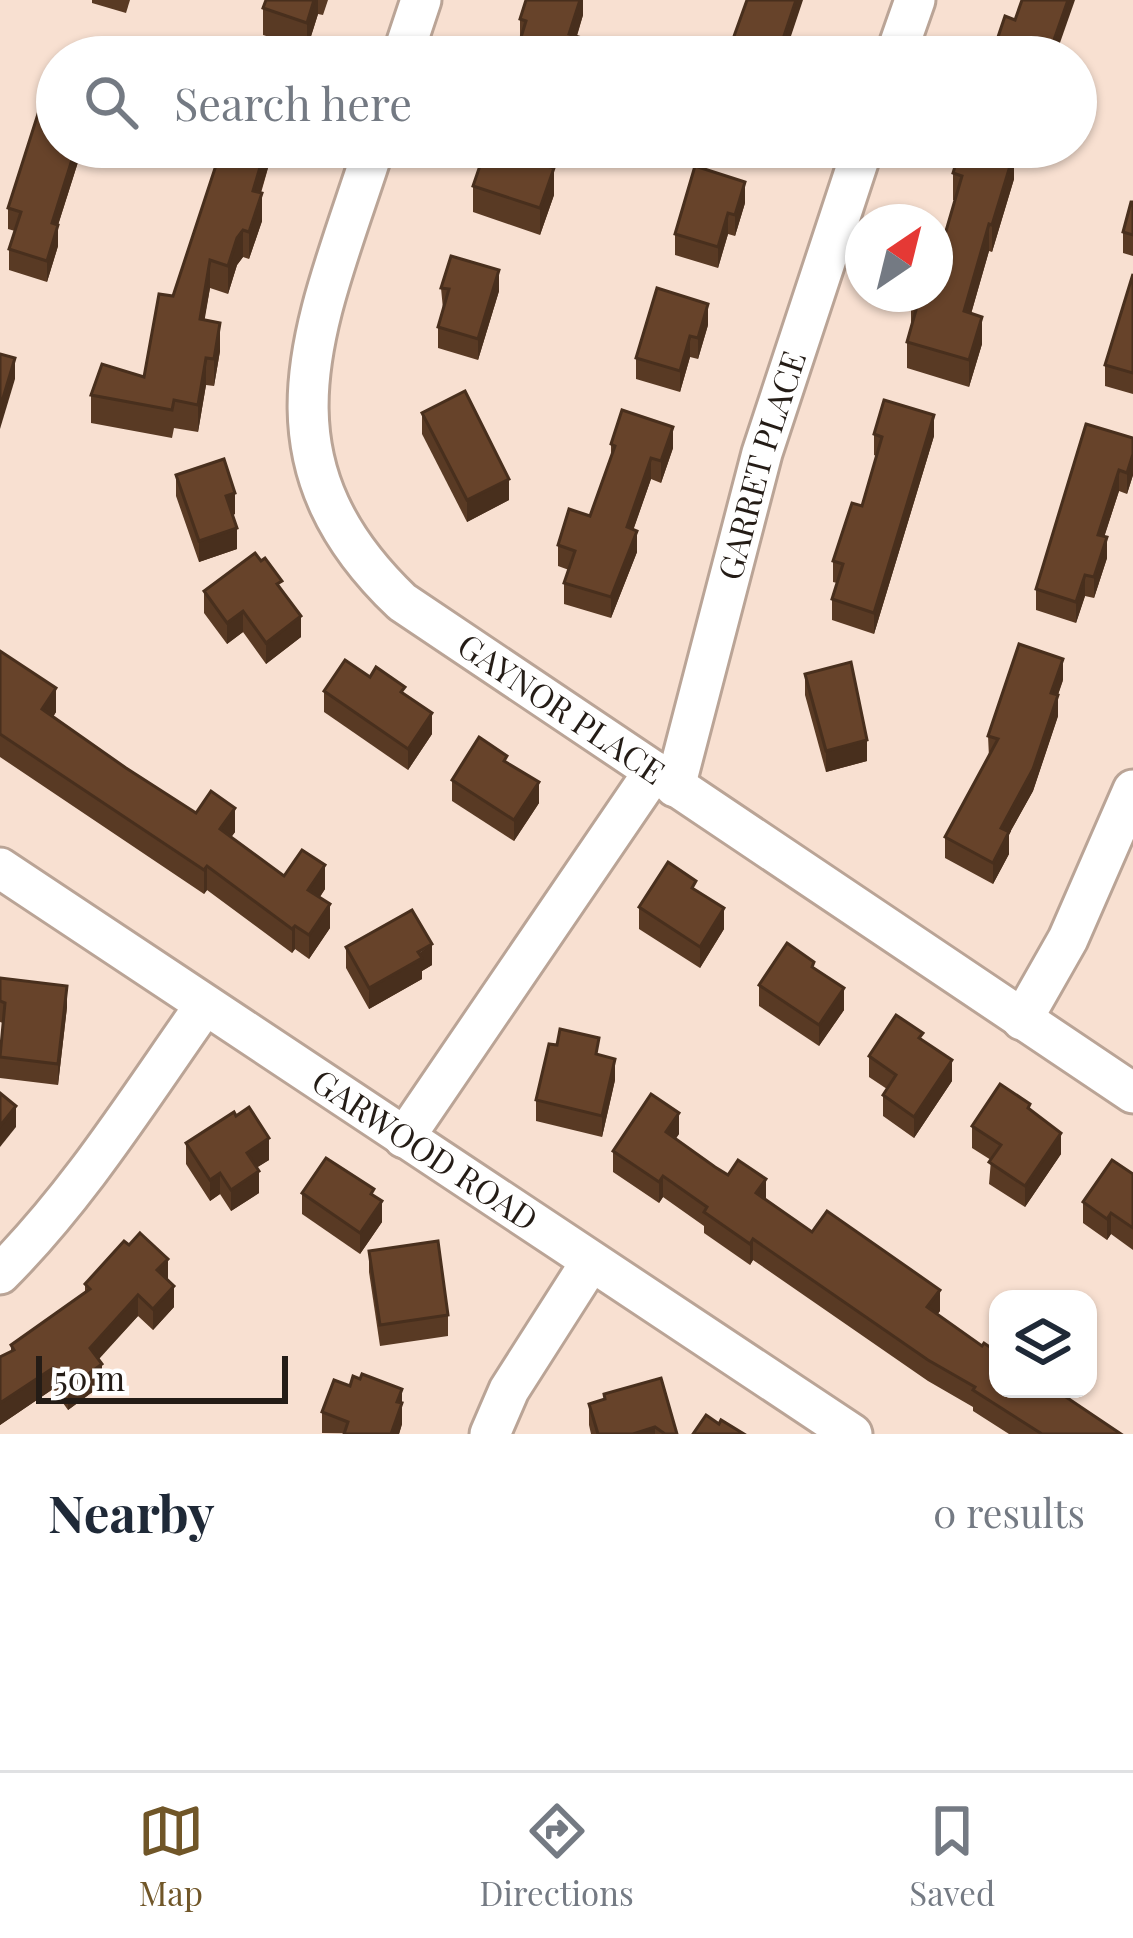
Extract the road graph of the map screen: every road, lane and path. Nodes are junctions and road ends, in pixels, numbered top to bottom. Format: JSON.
{"nodes":[{"id":1,"x":421,"y":0,"type":"edge"},
{"id":2,"x":915,"y":0,"type":"edge"},
{"id":3,"x":410,"y":36,"type":"edge"},
{"id":4,"x":902,"y":36,"type":"edge"},
{"id":5,"x":368,"y":168,"type":"edge"},
{"id":6,"x":856,"y":168,"type":"edge"},
{"id":7,"x":664,"y":779,"type":"junction"},
{"id":8,"x":1133,"y":790,"type":"edge"},
{"id":9,"x":0,"y":868,"type":"edge"},
{"id":10,"x":205,"y":1004,"type":"junction"},
{"id":11,"x":1022,"y":1020,"type":"junction"},
{"id":12,"x":1133,"y":1093,"type":"edge"},
{"id":13,"x":404,"y":1138,"type":"junction"},
{"id":14,"x":590,"y":1263,"type":"junction"},
{"id":15,"x":0,"y":1274,"type":"edge"},
{"id":16,"x":490,"y":1434,"type":"edge"},
{"id":17,"x":852,"y":1434,"type":"edge"}],
"edges":[{"from":1,"to":3,"type":"street"},
{"from":2,"to":4,"type":"street"},
{"from":5,"to":7,"type":"street","name":"GAYNOR PLACE"},
{"from":6,"to":7,"type":"street","name":"GARRET PLACE"},
{"from":7,"to":11,"type":"street","name":"GAYNOR PLACE"},
{"from":7,"to":13,"type":"street","name":"GARRET PLACE"},
{"from":8,"to":11,"type":"street"},
{"from":9,"to":10,"type":"street","name":"GARWOOD ROAD"},
{"from":10,"to":13,"type":"street","name":"GARWOOD ROAD"},
{"from":10,"to":15,"type":"street"},
{"from":11,"to":12,"type":"street","name":"GAYNOR PLACE"},
{"from":13,"to":14,"type":"street","name":"GARWOOD ROAD"},
{"from":14,"to":16,"type":"street"},
{"from":14,"to":17,"type":"street","name":"GARWOOD ROAD"}]}
